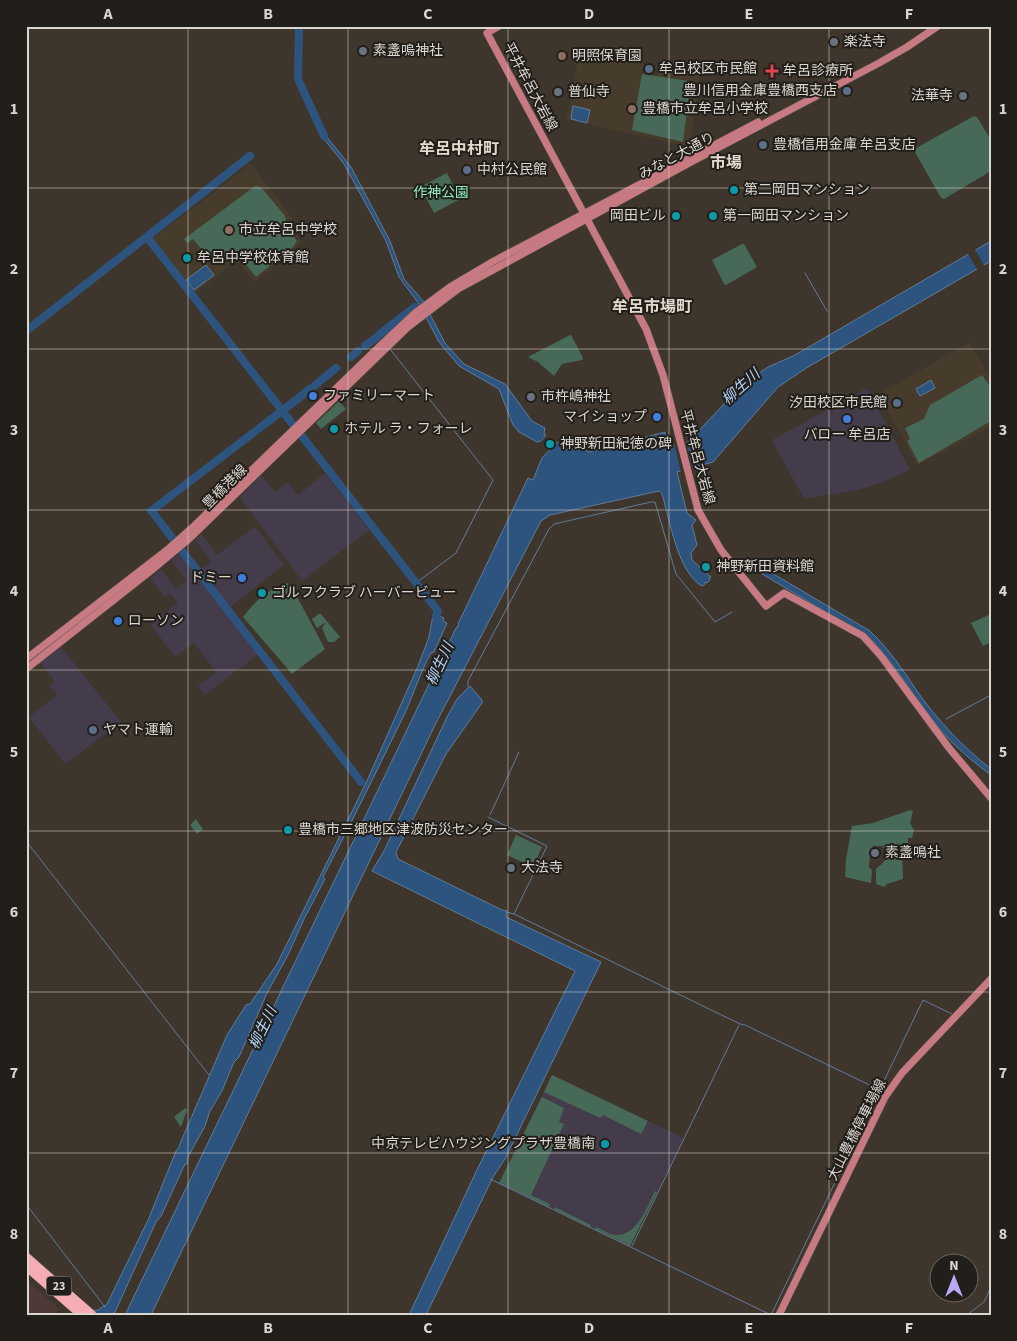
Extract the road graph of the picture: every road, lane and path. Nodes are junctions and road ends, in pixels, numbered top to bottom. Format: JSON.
{"nodes":[{"id":1,"x":499,"y":26,"type":"edge"},
{"id":2,"x":932,"y":26,"type":"edge"},
{"id":3,"x":938,"y":26,"type":"edge"},
{"id":4,"x":585,"y":216,"type":"junction"},
{"id":5,"x":425,"y":309,"type":"joint"},
{"id":6,"x":297,"y":431,"type":"junction"},
{"id":7,"x":26,"y":660,"type":"edge"},
{"id":8,"x":26,"y":669,"type":"edge"},
{"id":9,"x":991,"y":798,"type":"edge"},
{"id":10,"x":991,"y":979,"type":"edge"},
{"id":11,"x":26,"y":1257,"type":"edge"},
{"id":12,"x":26,"y":1266,"type":"edge"},
{"id":13,"x":82,"y":1315,"type":"edge"},
{"id":14,"x":92,"y":1315,"type":"edge"},
{"id":15,"x":779,"y":1315,"type":"edge"}],
"edges":[{"from":1,"to":4,"type":"main road","name":"平井牟呂大岩線"},
{"from":2,"to":4,"type":"main road","name":"みなと大通り"},
{"from":3,"to":4,"type":"main road","name":"みなと大通り"},
{"from":4,"to":5,"type":"main road","name":"みなと大通り"},
{"from":4,"to":9,"type":"main road","name":"平井牟呂大岩線"},
{"from":5,"to":6,"type":"main road","name":"豊橋港線"},
{"from":6,"to":7,"type":"main road","name":"豊橋港線"},
{"from":6,"to":8,"type":"main road","name":"豊橋港線"},
{"from":10,"to":15,"type":"main road","name":"大山豊橋停車場線"},
{"from":11,"to":14,"type":"highway","number":"23"},
{"from":12,"to":13,"type":"highway","number":"23"}]}
